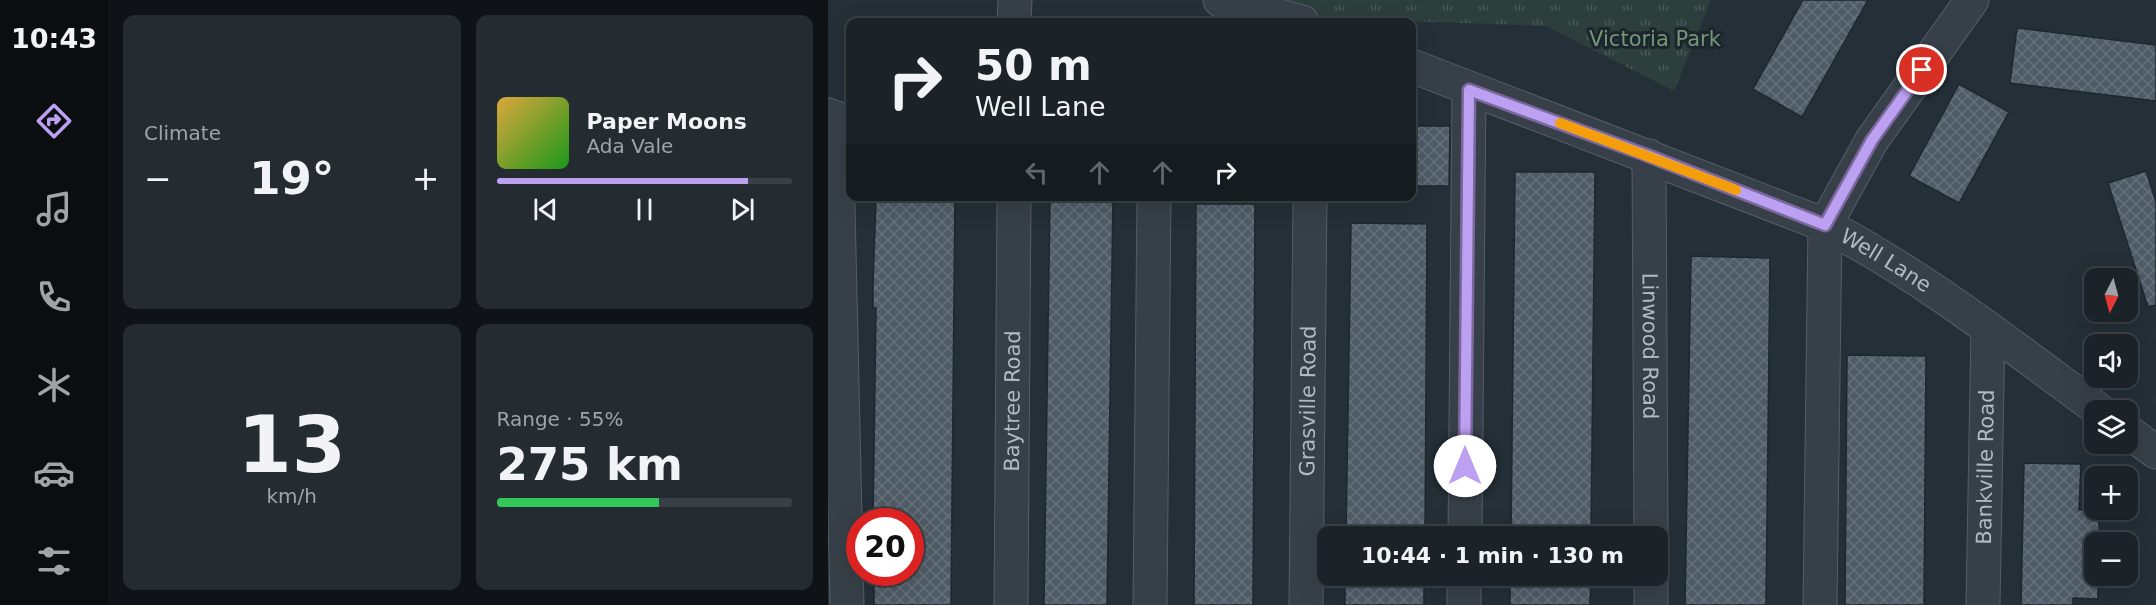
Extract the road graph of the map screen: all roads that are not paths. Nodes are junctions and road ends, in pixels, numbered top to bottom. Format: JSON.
{"nodes":[{"id":1,"x":1015,"y":0,"type":"edge"},
{"id":2,"x":1220,"y":0,"type":"edge"},
{"id":3,"x":1972,"y":0,"type":"edge"},
{"id":4,"x":1014,"y":18,"type":"edge"},
{"id":5,"x":1287,"y":18,"type":"edge"},
{"id":6,"x":1416,"y":68,"type":"edge"},
{"id":7,"x":1469,"y":90,"type":"junction"},
{"id":8,"x":838,"y":117,"type":"edge"},
{"id":9,"x":1649,"y":156,"type":"junction"},
{"id":10,"x":1014,"y":201,"type":"edge"},
{"id":11,"x":1154,"y":201,"type":"edge"},
{"id":12,"x":1310,"y":201,"type":"edge"},
{"id":13,"x":1825,"y":225,"type":"junction"},
{"id":14,"x":1988,"y":328,"type":"junction"},
{"id":15,"x":2085,"y":400,"type":"edge"},
{"id":16,"x":2138,"y":439,"type":"edge"},
{"id":17,"x":2156,"y":452,"type":"edge"},
{"id":18,"x":1464,"y":526,"type":"edge"},
{"id":19,"x":1651,"y":526,"type":"edge"},
{"id":20,"x":1464,"y":586,"type":"edge"},
{"id":21,"x":1651,"y":586,"type":"edge"},
{"id":22,"x":847,"y":605,"type":"edge"},
{"id":23,"x":1011,"y":605,"type":"edge"},
{"id":24,"x":1150,"y":605,"type":"edge"},
{"id":25,"x":1306,"y":605,"type":"edge"},
{"id":26,"x":1464,"y":605,"type":"edge"},
{"id":27,"x":1651,"y":605,"type":"edge"},
{"id":28,"x":1820,"y":605,"type":"edge"},
{"id":29,"x":1983,"y":605,"type":"edge"}],
"edges":[{"from":1,"to":4,"type":"street"},
{"from":2,"to":5,"type":"street"},
{"from":3,"to":13,"type":"street"},
{"from":6,"to":7,"type":"street","name":"Well Lane"},
{"from":7,"to":9,"type":"street","name":"Well Lane"},
{"from":7,"to":18,"type":"street"},
{"from":8,"to":22,"type":"street"},
{"from":9,"to":13,"type":"street","name":"Well Lane"},
{"from":9,"to":19,"type":"street","name":"Linwood Road"},
{"from":10,"to":23,"type":"street","name":"Baytree Road"},
{"from":11,"to":24,"type":"street"},
{"from":12,"to":25,"type":"street","name":"Grasville Road"},
{"from":13,"to":14,"type":"street","name":"Well Lane"},
{"from":13,"to":28,"type":"street"},
{"from":14,"to":15,"type":"street","name":"Well Lane"},
{"from":14,"to":29,"type":"street","name":"Bankville Road"},
{"from":16,"to":17,"type":"street"},
{"from":20,"to":26,"type":"street"},
{"from":21,"to":27,"type":"street"}]}
